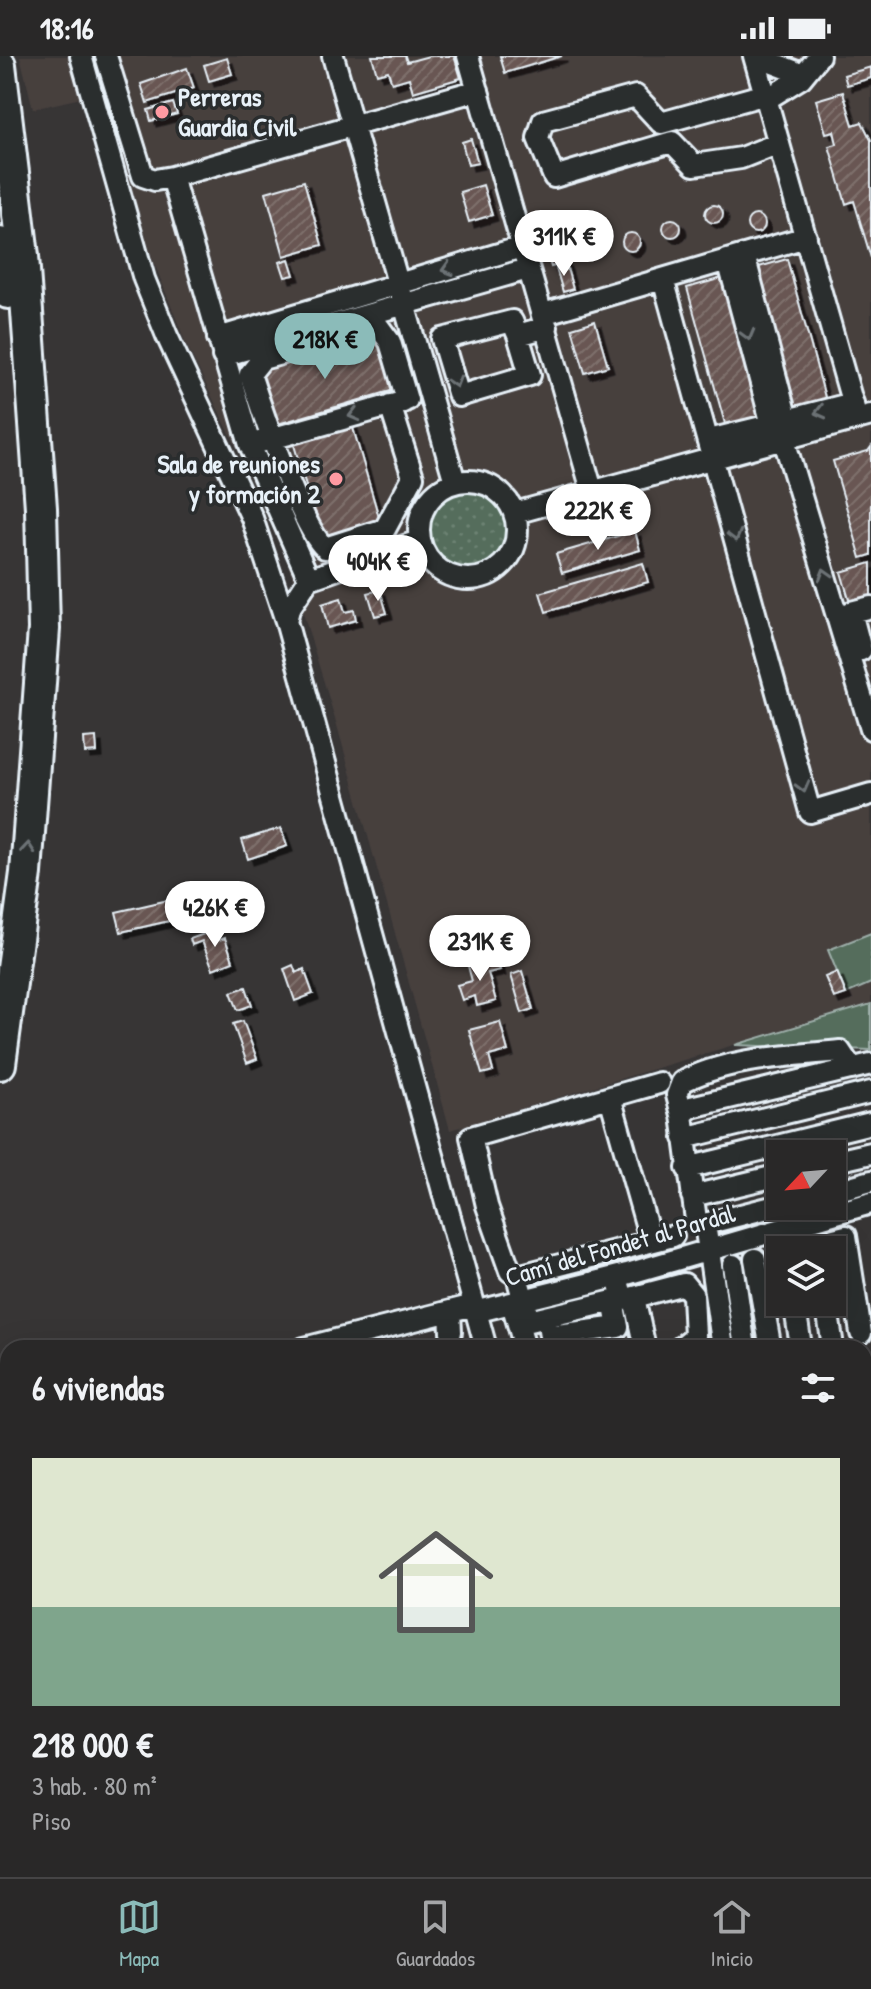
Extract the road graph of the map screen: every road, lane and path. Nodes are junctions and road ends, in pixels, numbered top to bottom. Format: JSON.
{"nodes":[{"id":1,"x":81,"y":56,"type":"edge"},
{"id":2,"x":106,"y":56,"type":"edge"},
{"id":3,"x":333,"y":56,"type":"edge"},
{"id":4,"x":468,"y":56,"type":"edge"},
{"id":5,"x":754,"y":56,"type":"edge"},
{"id":6,"x":810,"y":56,"type":"edge"},
{"id":7,"x":819,"y":56,"type":"edge"},
{"id":8,"x":0,"y":65,"type":"edge"},
{"id":9,"x":798,"y":75,"type":"junction"},
{"id":10,"x":478,"y":90,"type":"junction"},
{"id":11,"x":765,"y":94,"type":"junction"},
{"id":12,"x":353,"y":123,"type":"junction"},
{"id":13,"x":661,"y":123,"type":"junction"},
{"id":14,"x":777,"y":135,"type":"junction"},
{"id":15,"x":672,"y":142,"type":"junction"},
{"id":16,"x":172,"y":177,"type":"junction"},
{"id":17,"x":806,"y":237,"type":"junction"},
{"id":18,"x":0,"y":243,"type":"edge"},
{"id":19,"x":522,"y":247,"type":"junction"},
{"id":20,"x":736,"y":258,"type":"junction"},
{"id":21,"x":528,"y":269,"type":"junction"},
{"id":22,"x":663,"y":279,"type":"junction"},
{"id":23,"x":401,"y":293,"type":"junction"},
{"id":24,"x":545,"y":321,"type":"junction"},
{"id":25,"x":518,"y":335,"type":"junction"},
{"id":26,"x":220,"y":347,"type":"junction"},
{"id":27,"x":430,"y":394,"type":"junction"},
{"id":28,"x":399,"y":403,"type":"junction"},
{"id":29,"x":860,"y":413,"type":"edge"},
{"id":30,"x":783,"y":428,"type":"junction"},
{"id":31,"x":272,"y":438,"type":"junction"},
{"id":32,"x":709,"y":440,"type":"junction"},
{"id":33,"x":250,"y":445,"type":"junction"},
{"id":34,"x":715,"y":461,"type":"junction"},
{"id":35,"x":455,"y":482,"type":"junction"},
{"id":36,"x":593,"y":494,"type":"junction"},
{"id":37,"x":515,"y":513,"type":"junction"},
{"id":38,"x":419,"y":541,"type":"junction"},
{"id":39,"x":309,"y":579,"type":"junction"},
{"id":40,"x":871,"y":607,"type":"edge"},
{"id":41,"x":286,"y":621,"type":"junction"},
{"id":42,"x":871,"y":684,"type":"edge"},
{"id":43,"x":35,"y":718,"type":"junction"},
{"id":44,"x":871,"y":729,"type":"edge"},
{"id":45,"x":871,"y":794,"type":"edge"},
{"id":46,"x":0,"y":1064,"type":"edge"},
{"id":47,"x":862,"y":1066,"type":"edge"},
{"id":48,"x":659,"y":1083,"type":"dead end"},
{"id":49,"x":871,"y":1092,"type":"edge"},
{"id":50,"x":610,"y":1097,"type":"junction"},
{"id":51,"x":682,"y":1115,"type":"junction"},
{"id":52,"x":871,"y":1123,"type":"edge"},
{"id":53,"x":684,"y":1138,"type":"junction"},
{"id":54,"x":871,"y":1153,"type":"edge"},
{"id":55,"x":846,"y":1159,"type":"edge"},
{"id":56,"x":687,"y":1168,"type":"junction"},
{"id":57,"x":766,"y":1178,"type":"edge"},
{"id":58,"x":871,"y":1181,"type":"edge"},
{"id":59,"x":846,"y":1188,"type":"edge"},
{"id":60,"x":692,"y":1196,"type":"junction"},
{"id":61,"x":871,"y":1203,"type":"edge"},
{"id":62,"x":766,"y":1209,"type":"edge"},
{"id":63,"x":705,"y":1224,"type":"junction"},
{"id":64,"x":673,"y":1236,"type":"dead end"},
{"id":65,"x":846,"y":1236,"type":"edge"},
{"id":66,"x":651,"y":1242,"type":"junction"},
{"id":67,"x":715,"y":1247,"type":"junction"},
{"id":68,"x":766,"y":1256,"type":"edge"},
{"id":69,"x":755,"y":1259,"type":"junction"},
{"id":70,"x":733,"y":1265,"type":"junction"},
{"id":71,"x":517,"y":1276,"type":"junction"},
{"id":72,"x":617,"y":1277,"type":"junction"},
{"id":73,"x":634,"y":1298,"type":"junction"},
{"id":74,"x":517,"y":1302,"type":"junction"},
{"id":75,"x":475,"y":1308,"type":"junction"},
{"id":76,"x":796,"y":1316,"type":"edge"},
{"id":77,"x":828,"y":1316,"type":"edge"},
{"id":78,"x":547,"y":1317,"type":"dead end"},
{"id":79,"x":861,"y":1333,"type":"dead end"},
{"id":80,"x":349,"y":1340,"type":"edge"},
{"id":81,"x":484,"y":1340,"type":"edge"},
{"id":82,"x":524,"y":1340,"type":"edge"},
{"id":83,"x":643,"y":1340,"type":"edge"},
{"id":84,"x":690,"y":1340,"type":"edge"},
{"id":85,"x":722,"y":1340,"type":"edge"},
{"id":86,"x":744,"y":1340,"type":"edge"},
{"id":87,"x":769,"y":1340,"type":"edge"},
{"id":88,"x":800,"y":1340,"type":"edge"},
{"id":89,"x":832,"y":1340,"type":"dead end"}],
"edges":[{"from":1,"to":41,"type":"street"},
{"from":2,"to":16,"type":"street"},
{"from":3,"to":12,"type":"street"},
{"from":4,"to":10,"type":"street"},
{"from":5,"to":9,"type":"street"},
{"from":5,"to":11,"type":"street"},
{"from":6,"to":9,"type":"street"},
{"from":7,"to":9,"type":"street"},
{"from":8,"to":43,"type":"highway"},
{"from":9,"to":11,"type":"street"},
{"from":9,"to":14,"type":"street"},
{"from":10,"to":12,"type":"street"},
{"from":10,"to":19,"type":"street"},
{"from":11,"to":13,"type":"street"},
{"from":11,"to":14,"type":"street"},
{"from":12,"to":16,"type":"street"},
{"from":12,"to":23,"type":"street"},
{"from":13,"to":15,"type":"street"},
{"from":13,"to":15,"type":"street"},
{"from":14,"to":15,"type":"street"},
{"from":14,"to":17,"type":"street"},
{"from":16,"to":26,"type":"street"},
{"from":17,"to":20,"type":"street"},
{"from":17,"to":29,"type":"street"},
{"from":18,"to":43,"type":"highway"},
{"from":19,"to":21,"type":"street"},
{"from":19,"to":23,"type":"street","one_way":true},
{"from":20,"to":22,"type":"street"},
{"from":20,"to":30,"type":"street"},
{"from":21,"to":23,"type":"street"},
{"from":21,"to":24,"type":"street"},
{"from":22,"to":24,"type":"street"},
{"from":22,"to":32,"type":"street"},
{"from":23,"to":26,"type":"street"},
{"from":23,"to":27,"type":"street"},
{"from":24,"to":25,"type":"street"},
{"from":24,"to":36,"type":"street"},
{"from":25,"to":25,"type":"street","one_way":true},
{"from":26,"to":33,"type":"street"},
{"from":27,"to":28,"type":"street"},
{"from":27,"to":35,"type":"street"},
{"from":28,"to":31,"type":"street","one_way":true},
{"from":28,"to":31,"type":"street"},
{"from":28,"to":31,"type":"street"},
{"from":29,"to":30,"type":"street"},
{"from":30,"to":32,"type":"street"},
{"from":30,"to":34,"type":"street"},
{"from":44,"to":30,"type":"street","one_way":true},
{"from":31,"to":33,"type":"street"},
{"from":32,"to":34,"type":"street"},
{"from":33,"to":39,"type":"street"},
{"from":34,"to":36,"type":"street"},
{"from":34,"to":45,"type":"street","one_way":true},
{"from":35,"to":37,"type":"street"},
{"from":35,"to":38,"type":"street"},
{"from":36,"to":37,"type":"street"},
{"from":37,"to":38,"type":"street"},
{"from":38,"to":39,"type":"street"},
{"from":39,"to":41,"type":"street"},
{"from":40,"to":42,"type":"street"},
{"from":41,"to":75,"type":"street"},
{"from":46,"to":43,"type":"highway","one_way":true},
{"from":47,"to":51,"type":"street"},
{"from":47,"to":51,"type":"street"},
{"from":48,"to":50,"type":"street"},
{"from":49,"to":53,"type":"street"},
{"from":50,"to":66,"type":"street"},
{"from":50,"to":71,"type":"street"},
{"from":51,"to":53,"type":"street"},
{"from":52,"to":56,"type":"street"},
{"from":53,"to":56,"type":"street"},
{"from":54,"to":55,"type":"street"},
{"from":56,"to":60,"type":"street"},
{"from":57,"to":60,"type":"street"},
{"from":58,"to":59,"type":"street"},
{"from":60,"to":63,"type":"street"},
{"from":61,"to":67,"type":"street","name":"Camí del Fondet al Pardal"},
{"from":62,"to":63,"type":"street"},
{"from":63,"to":67,"type":"street"},
{"from":64,"to":66,"type":"street"},
{"from":65,"to":79,"type":"street"},
{"from":66,"to":71,"type":"street"},
{"from":67,"to":70,"type":"street"},
{"from":67,"to":72,"type":"street","name":"Camí del Fondet al Pardal"},
{"from":67,"to":85,"type":"street"},
{"from":68,"to":69,"type":"street"},
{"from":69,"to":70,"type":"street"},
{"from":69,"to":87,"type":"street"},
{"from":70,"to":86,"type":"street"},
{"from":71,"to":74,"type":"street"},
{"from":72,"to":73,"type":"street"},
{"from":72,"to":74,"type":"street","name":"Camí del Fondet al Pardal"},
{"from":73,"to":83,"type":"street"},
{"from":73,"to":84,"type":"street"},
{"from":74,"to":75,"type":"street","name":"Camí del Fondet al Pardal"},
{"from":74,"to":78,"type":"street"},
{"from":74,"to":82,"type":"street"},
{"from":75,"to":80,"type":"street","name":"Camí del Fondet al Pardal"},
{"from":75,"to":81,"type":"street"},
{"from":76,"to":88,"type":"street"},
{"from":77,"to":89,"type":"street"}]}
